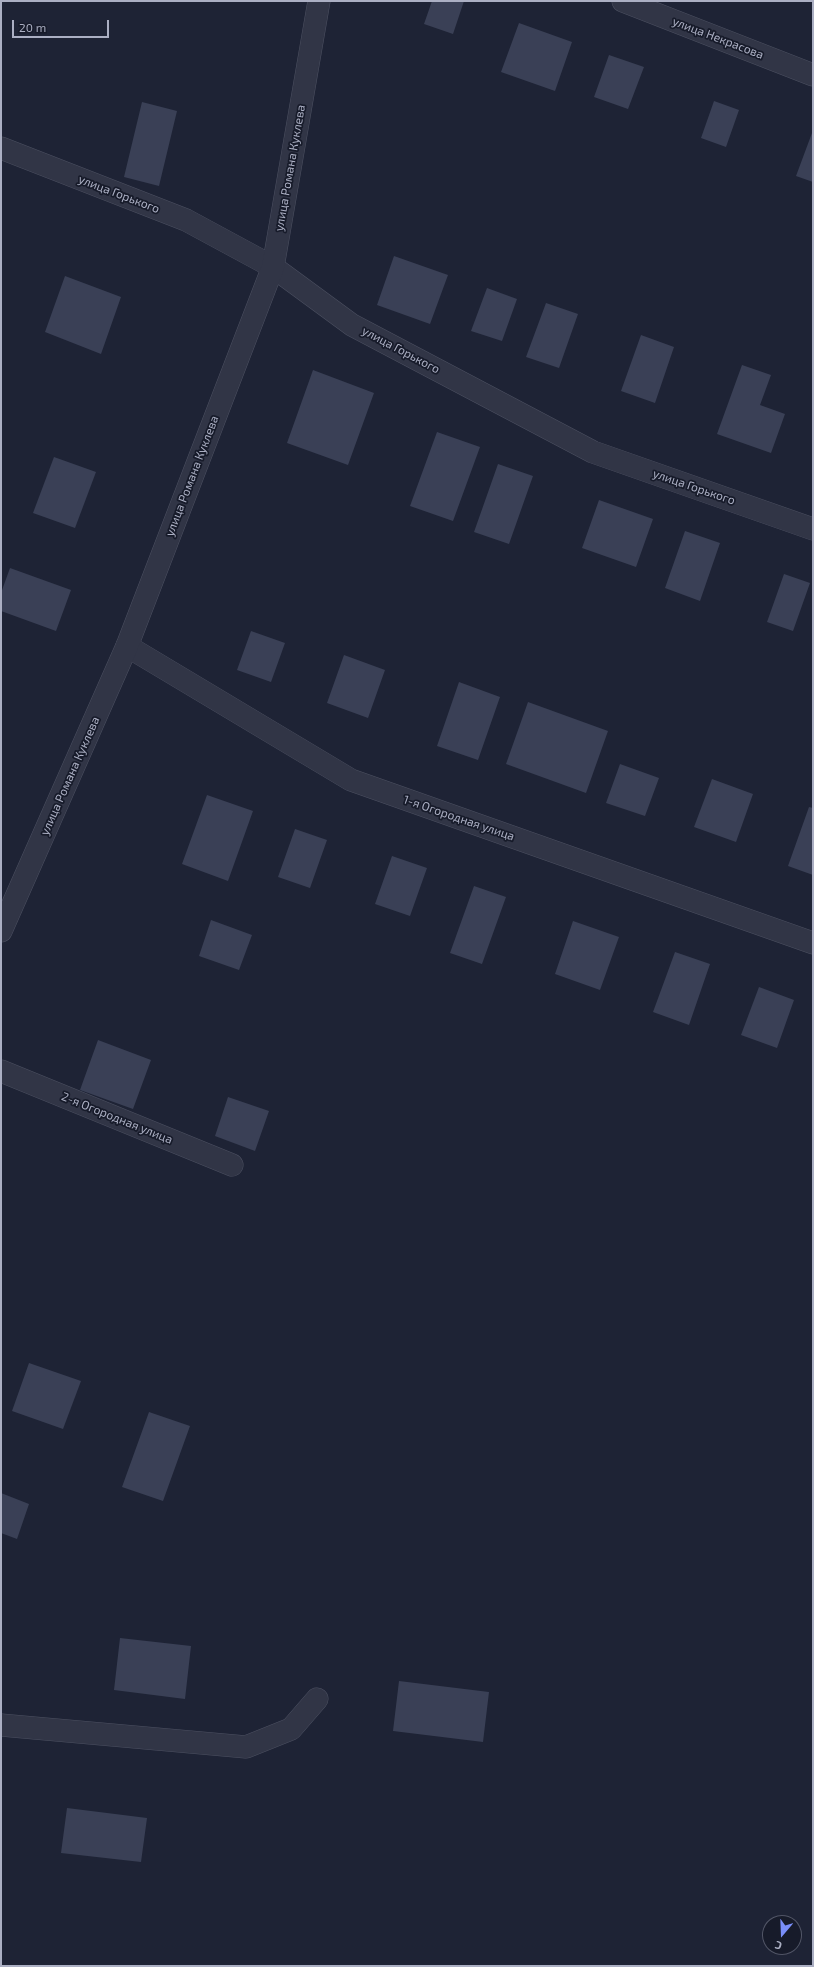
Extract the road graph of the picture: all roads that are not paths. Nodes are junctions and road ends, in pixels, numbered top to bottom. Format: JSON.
{"nodes":[{"id":1,"x":319,"y":1,"type":"edge"},
{"id":2,"x":623,"y":1,"type":"edge"},
{"id":3,"x":813,"y":75,"type":"edge"},
{"id":4,"x":1,"y":148,"type":"edge"},
{"id":5,"x":273,"y":267,"type":"junction"},
{"id":6,"x":813,"y":529,"type":"edge"},
{"id":7,"x":127,"y":646,"type":"junction"},
{"id":8,"x":1,"y":931,"type":"edge"},
{"id":9,"x":813,"y":942,"type":"edge"},
{"id":10,"x":1,"y":1071,"type":"edge"},
{"id":11,"x":232,"y":1165,"type":"dead end"},
{"id":12,"x":317,"y":1699,"type":"dead end"},
{"id":13,"x":1,"y":1724,"type":"edge"}],
"edges":[{"from":1,"to":5,"type":"street","name":"улица Романа Куклева"},
{"from":2,"to":3,"type":"street","name":"улица Некрасова"},
{"from":4,"to":5,"type":"street","name":"улица Горького"},
{"from":5,"to":6,"type":"street","name":"улица Горького"},
{"from":5,"to":7,"type":"street","name":"улица Романа Куклева"},
{"from":7,"to":8,"type":"street","name":"улица Романа Куклева"},
{"from":7,"to":9,"type":"street","name":"1-я Огородная улица"},
{"from":10,"to":11,"type":"street","name":"2-я Огородная улица"},
{"from":12,"to":13,"type":"street"}]}
